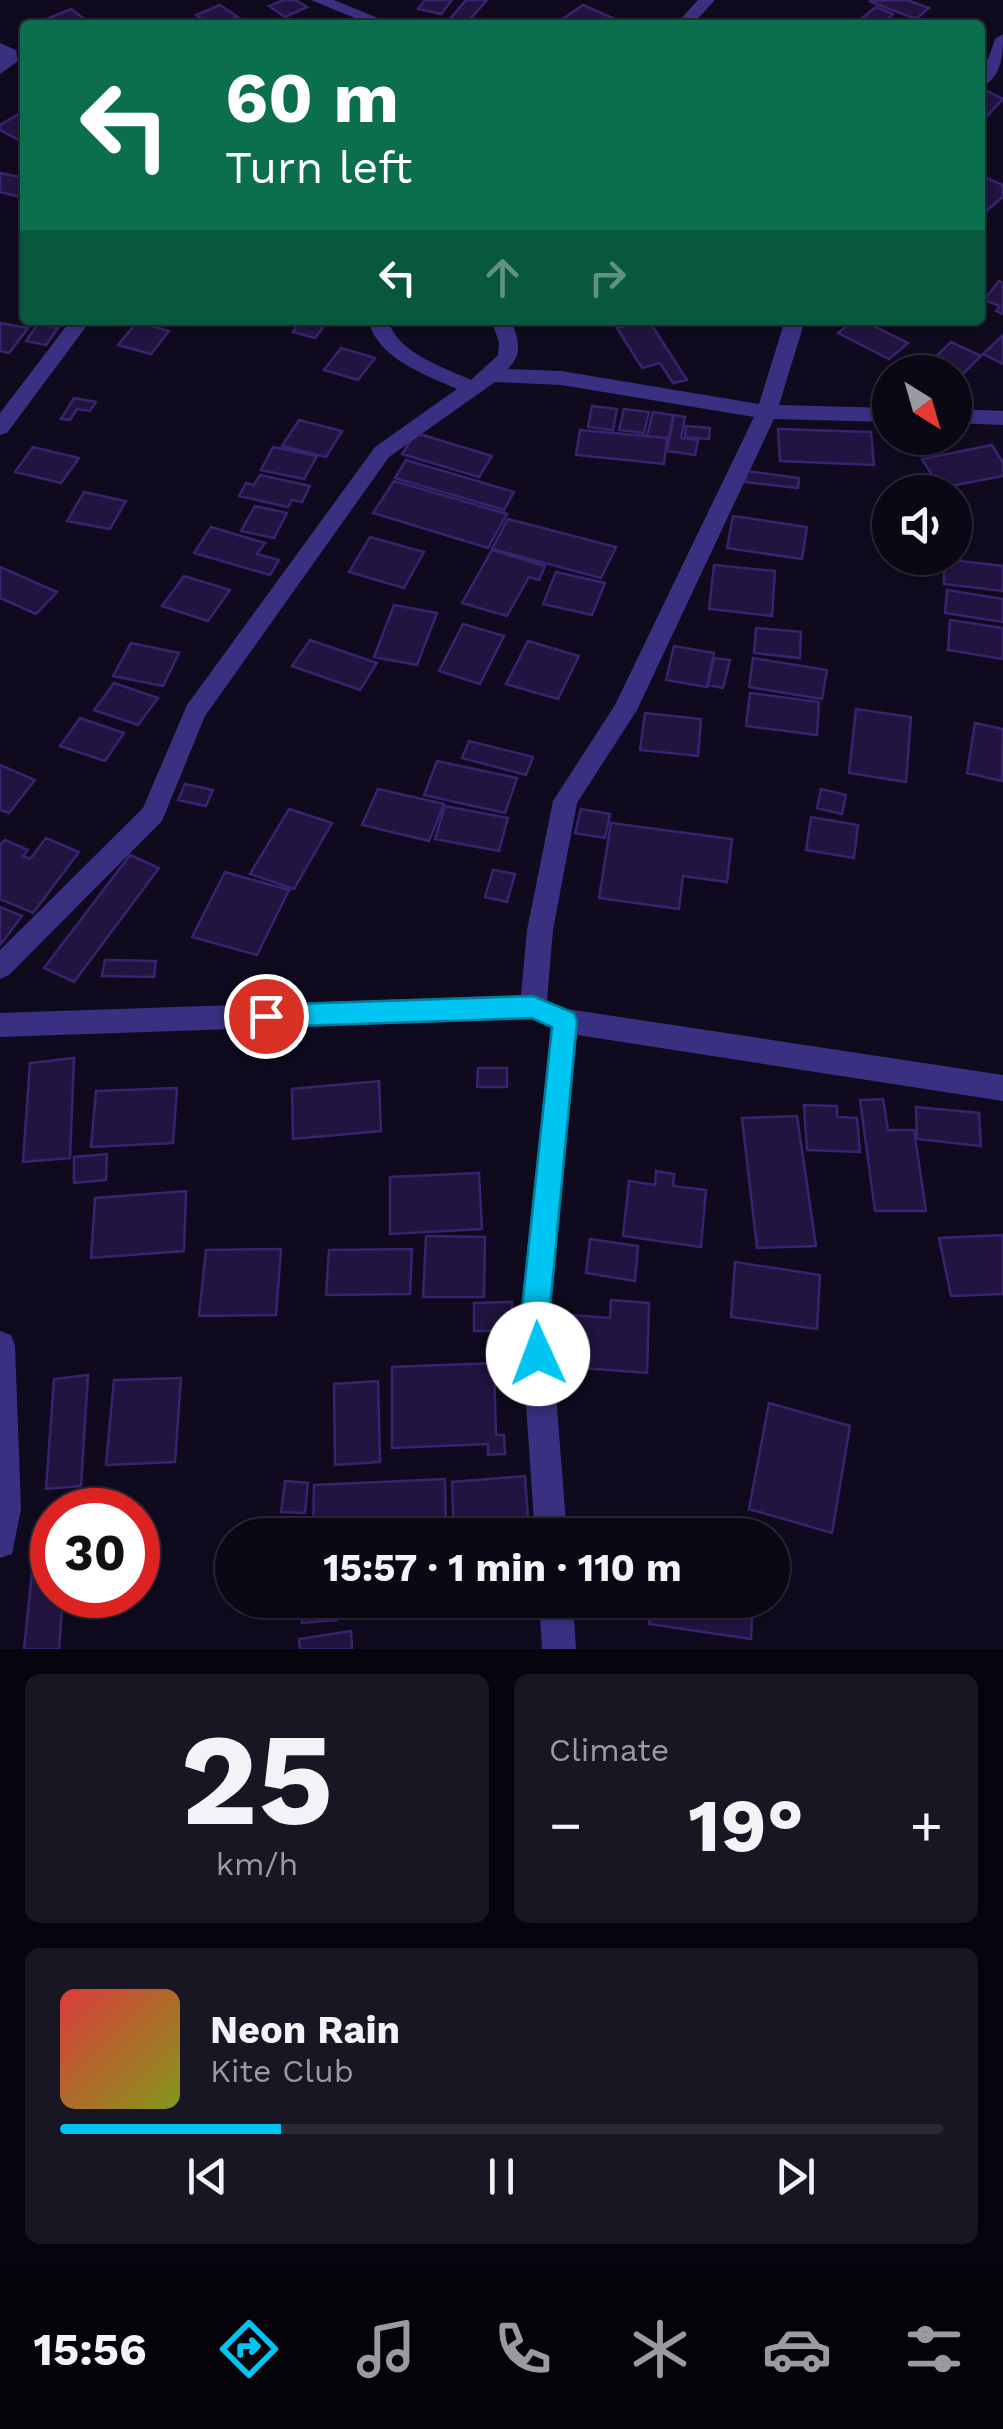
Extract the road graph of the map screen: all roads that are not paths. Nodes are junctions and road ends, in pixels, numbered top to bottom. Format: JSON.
{"nodes":[{"id":1,"x":319,"y":0,"type":"edge"},
{"id":2,"x":707,"y":0,"type":"edge"},
{"id":3,"x":373,"y":20,"type":"edge"},
{"id":4,"x":689,"y":20,"type":"edge"},
{"id":5,"x":1003,"y":39,"type":"edge"},
{"id":6,"x":0,"y":48,"type":"edge"},
{"id":7,"x":0,"y":69,"type":"edge"},
{"id":8,"x":985,"y":77,"type":"edge"},
{"id":9,"x":77,"y":325,"type":"edge"},
{"id":10,"x":378,"y":325,"type":"edge"},
{"id":11,"x":503,"y":325,"type":"edge"},
{"id":12,"x":794,"y":325,"type":"edge"},
{"id":13,"x":491,"y":375,"type":"junction"},
{"id":14,"x":470,"y":388,"type":"junction"},
{"id":15,"x":767,"y":412,"type":"junction"},
{"id":16,"x":872,"y":415,"type":"edge"},
{"id":17,"x":972,"y":417,"type":"edge"},
{"id":18,"x":1003,"y":418,"type":"edge"},
{"id":19,"x":0,"y":428,"type":"edge"},
{"id":20,"x":0,"y":967,"type":"edge"},
{"id":21,"x":533,"y":1007,"type":"junction"},
{"id":22,"x":565,"y":1021,"type":"junction"},
{"id":23,"x":0,"y":1025,"type":"edge"},
{"id":24,"x":1003,"y":1088,"type":"edge"},
{"id":25,"x":0,"y":1346,"type":"edge"},
{"id":26,"x":550,"y":1518,"type":"edge"},
{"id":27,"x":0,"y":1542,"type":"edge"},
{"id":28,"x":557,"y":1618,"type":"edge"},
{"id":29,"x":559,"y":1649,"type":"edge"}],
"edges":[{"from":1,"to":3,"type":"street"},
{"from":2,"to":4,"type":"street"},
{"from":5,"to":8,"type":"street"},
{"from":6,"to":7,"type":"street"},
{"from":9,"to":19,"type":"street"},
{"from":10,"to":14,"type":"street"},
{"from":11,"to":13,"type":"street"},
{"from":12,"to":15,"type":"street"},
{"from":13,"to":14,"type":"street"},
{"from":13,"to":15,"type":"street"},
{"from":14,"to":20,"type":"street"},
{"from":15,"to":16,"type":"street"},
{"from":15,"to":21,"type":"street"},
{"from":17,"to":18,"type":"street"},
{"from":21,"to":22,"type":"street"},
{"from":21,"to":23,"type":"street"},
{"from":22,"to":24,"type":"street"},
{"from":22,"to":26,"type":"street"},
{"from":25,"to":27,"type":"street"},
{"from":28,"to":29,"type":"street"}]}
